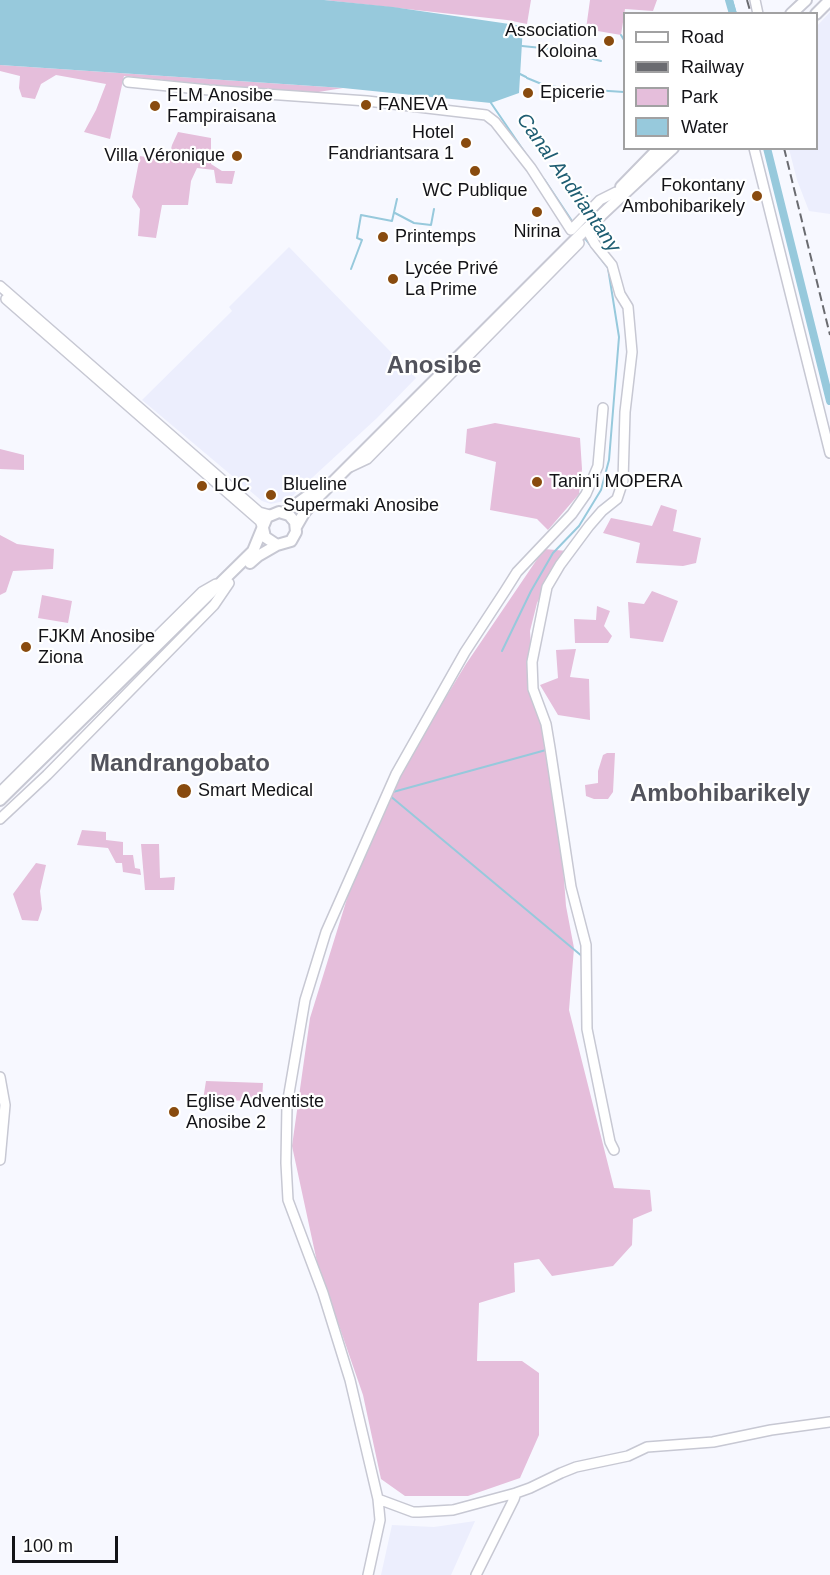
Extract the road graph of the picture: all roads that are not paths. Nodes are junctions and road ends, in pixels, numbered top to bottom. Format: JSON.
{"nodes":[{"id":1,"x":806,"y":0,"type":"edge"},
{"id":2,"x":830,"y":0,"type":"edge"},
{"id":3,"x":793,"y":12,"type":"edge"},
{"id":4,"x":818,"y":12,"type":"edge"},
{"id":5,"x":128,"y":82,"type":"dead end"},
{"id":6,"x":657,"y":150,"type":"edge"},
{"id":7,"x":671,"y":150,"type":"edge"},
{"id":8,"x":754,"y":150,"type":"edge"},
{"id":9,"x":619,"y":194,"type":"junction"},
{"id":10,"x":579,"y":233,"type":"junction"},
{"id":11,"x":0,"y":286,"type":"edge"},
{"id":12,"x":0,"y":294,"type":"edge"},
{"id":13,"x":603,"y":408,"type":"dead end"},
{"id":14,"x":830,"y":453,"type":"edge"},
{"id":15,"x":284,"y":513,"type":"junction"},
{"id":16,"x":270,"y":515,"type":"junction"},
{"id":17,"x":296,"y":527,"type":"junction"},
{"id":18,"x":263,"y":528,"type":"junction"},
{"id":19,"x":277,"y":545,"type":"junction"},
{"id":20,"x":226,"y":581,"type":"junction"},
{"id":21,"x":0,"y":792,"type":"edge"},
{"id":22,"x":0,"y":800,"type":"edge"},
{"id":23,"x":0,"y":809,"type":"edge"},
{"id":24,"x":0,"y":819,"type":"edge"},
{"id":25,"x":0,"y":1077,"type":"edge"},
{"id":26,"x":614,"y":1150,"type":"dead end"},
{"id":27,"x":0,"y":1160,"type":"edge"},
{"id":28,"x":830,"y":1422,"type":"edge"},
{"id":29,"x":516,"y":1492,"type":"junction"},
{"id":30,"x":378,"y":1500,"type":"junction"},
{"id":31,"x":368,"y":1575,"type":"edge"},
{"id":32,"x":477,"y":1575,"type":"edge"}],
"edges":[{"from":1,"to":3,"type":"main road"},
{"from":2,"to":4,"type":"main road"},
{"from":5,"to":10,"type":"street"},
{"from":6,"to":9,"type":"main road"},
{"from":7,"to":9,"type":"main road"},
{"from":8,"to":14,"type":"street"},
{"from":9,"to":10,"type":"main road"},
{"from":10,"to":15,"type":"main road"},
{"from":10,"to":17,"type":"main road"},
{"from":10,"to":26,"type":"street"},
{"from":11,"to":16,"type":"street"},
{"from":12,"to":18,"type":"street"},
{"from":13,"to":30,"type":"street"},
{"from":15,"to":16,"type":"main road"},
{"from":15,"to":17,"type":"main road"},
{"from":16,"to":18,"type":"main road"},
{"from":17,"to":19,"type":"main road"},
{"from":18,"to":19,"type":"main road"},
{"from":18,"to":20,"type":"main road"},
{"from":19,"to":20,"type":"main road"},
{"from":20,"to":21,"type":"street"},
{"from":20,"to":22,"type":"main road"},
{"from":20,"to":23,"type":"main road"},
{"from":20,"to":24,"type":"street"},
{"from":25,"to":27,"type":"street"},
{"from":28,"to":29,"type":"street"},
{"from":29,"to":30,"type":"street"},
{"from":29,"to":32,"type":"street"},
{"from":30,"to":31,"type":"street"}]}
